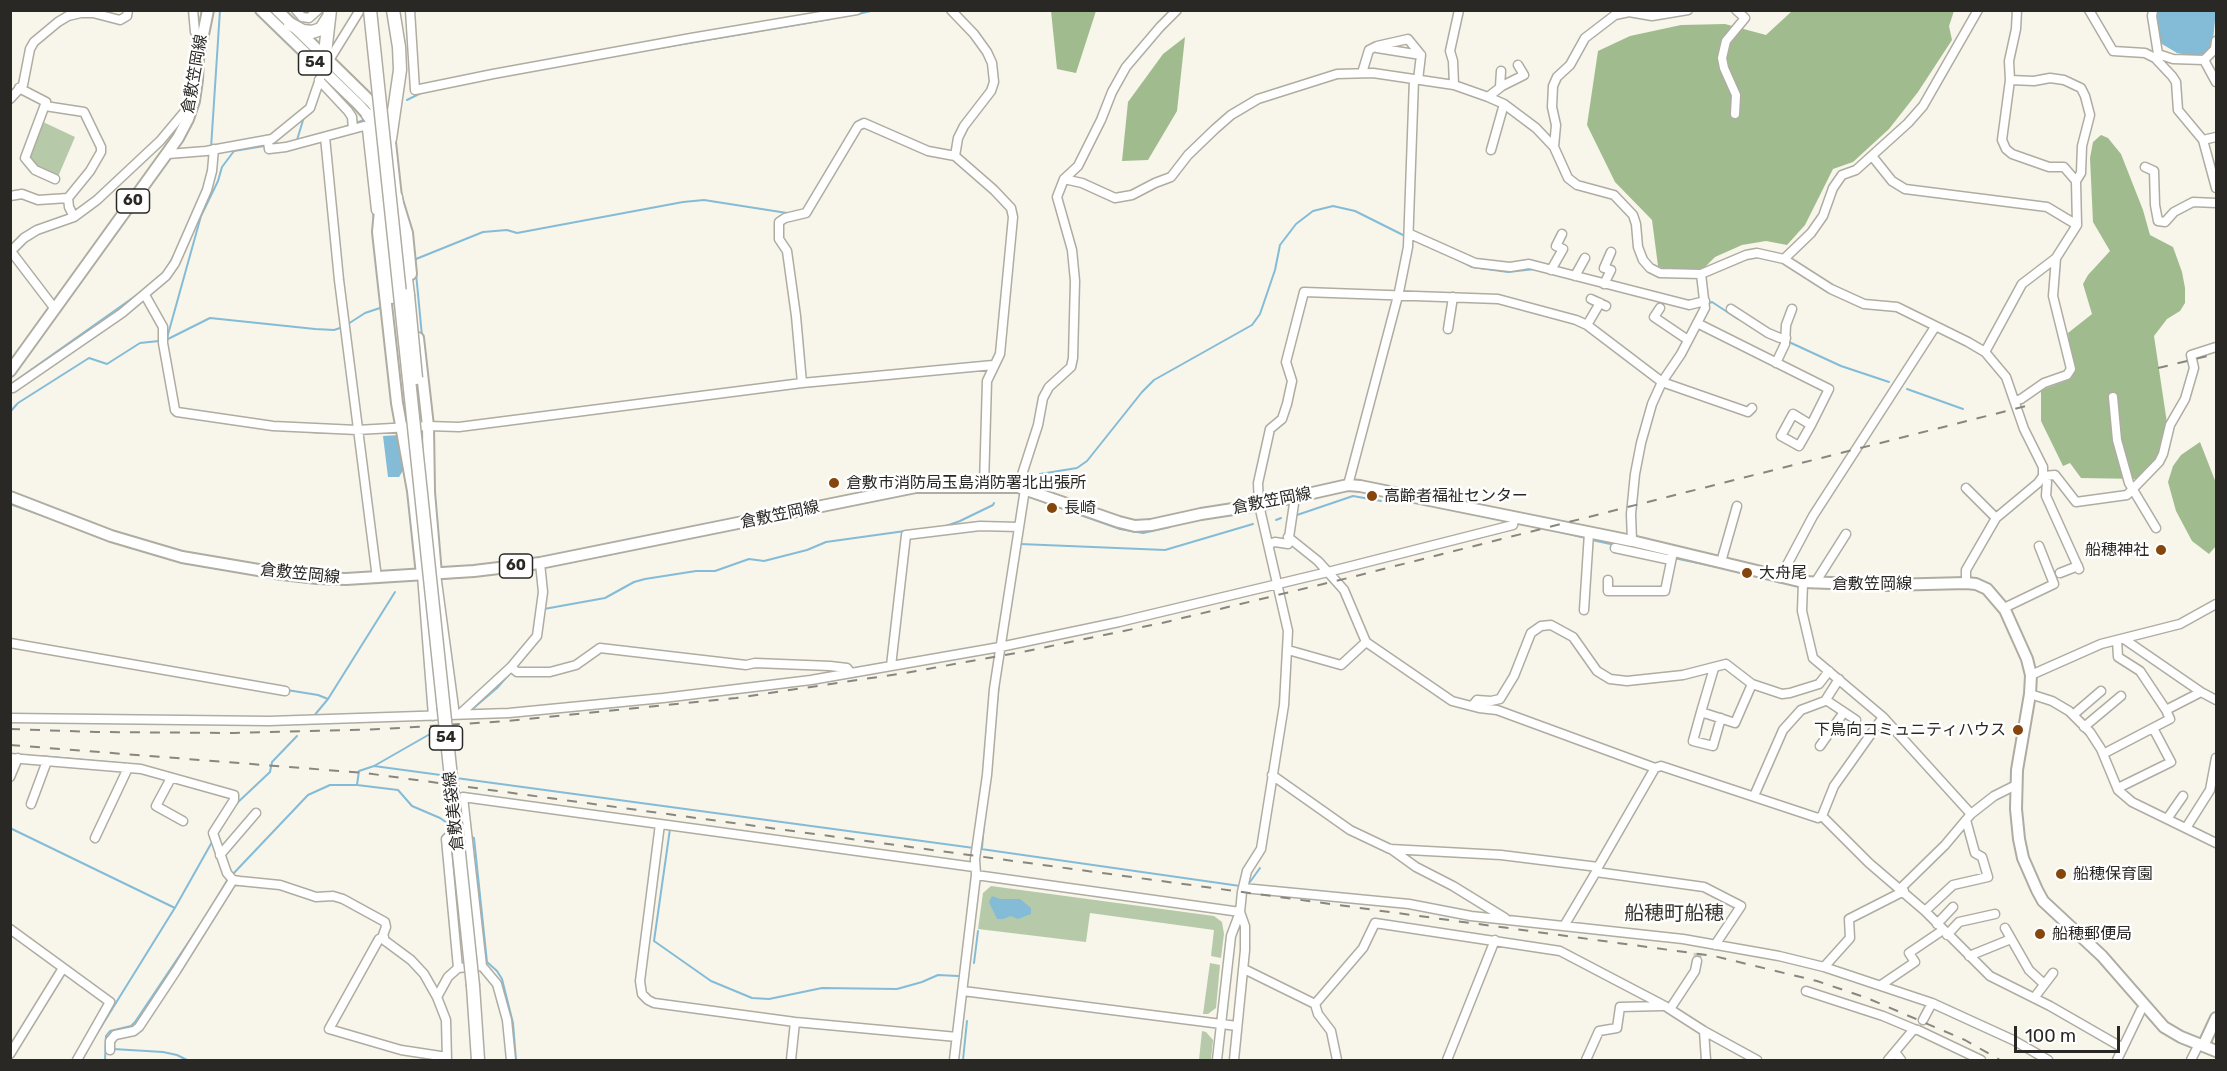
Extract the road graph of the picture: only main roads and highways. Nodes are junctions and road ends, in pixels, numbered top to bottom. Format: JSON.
{"nodes":[{"id":1,"x":208,"y":10,"type":"edge"},
{"id":2,"x":261,"y":10,"type":"edge"},
{"id":3,"x":277,"y":10,"type":"edge"},
{"id":4,"x":370,"y":10,"type":"edge"},
{"id":5,"x":393,"y":10,"type":"edge"},
{"id":6,"x":326,"y":12,"type":"edge"},
{"id":7,"x":290,"y":24,"type":"junction"},
{"id":8,"x":324,"y":67,"type":"junction"},
{"id":9,"x":395,"y":107,"type":"junction"},
{"id":10,"x":368,"y":115,"type":"junction"},
{"id":11,"x":384,"y":118,"type":"junction"},
{"id":12,"x":390,"y":139,"type":"junction"},
{"id":13,"x":396,"y":197,"type":"junction"},
{"id":14,"x":381,"y":199,"type":"junction"},
{"id":15,"x":10,"y":370,"type":"edge"},
{"id":16,"x":420,"y":490,"type":"junction"},
{"id":17,"x":10,"y":497,"type":"edge"},
{"id":18,"x":436,"y":574,"type":"junction"},
{"id":19,"x":422,"y":575,"type":"junction"},
{"id":20,"x":474,"y":1001,"type":"junction"},
{"id":21,"x":2217,"y":1018,"type":"edge"},
{"id":22,"x":2201,"y":1045,"type":"junction"},
{"id":23,"x":2217,"y":1051,"type":"edge"},
{"id":24,"x":471,"y":1060,"type":"edge"},
{"id":25,"x":478,"y":1060,"type":"edge"},
{"id":26,"x":484,"y":1060,"type":"edge"}],
"edges":[{"from":1,"to":15,"type":"main road","name":"倉敷笠岡線","number":"60"},
{"from":2,"to":8,"type":"main road","number":"54"},
{"from":3,"to":7,"type":"main road","number":"54"},
{"from":4,"to":16,"type":"highway","bridge":true},
{"from":5,"to":9,"type":"highway"},
{"from":6,"to":7,"type":"highway"},
{"from":6,"to":8,"type":"highway"},
{"from":7,"to":8,"type":"main road","number":"54"},
{"from":8,"to":10,"type":"main road","number":"54"},
{"from":8,"to":11,"type":"main road","number":"54"},
{"from":9,"to":11,"type":"highway"},
{"from":9,"to":12,"type":"highway"},
{"from":10,"to":11,"type":"highway"},
{"from":10,"to":14,"type":"main road","number":"54"},
{"from":11,"to":12,"type":"main road","number":"54"},
{"from":12,"to":13,"type":"main road","number":"54"},
{"from":13,"to":16,"type":"highway","number":"54","bridge":true},
{"from":13,"to":18,"type":"main road"},
{"from":14,"to":16,"type":"highway","number":"54","bridge":true},
{"from":14,"to":19,"type":"main road"},
{"from":16,"to":20,"type":"highway","name":"倉敷美袋線","number":"54","bridge":true},
{"from":17,"to":19,"type":"main road","name":"倉敷笠岡線","number":"60"},
{"from":18,"to":19,"type":"main road","name":"倉敷笠岡線","number":"60"},
{"from":18,"to":22,"type":"main road","name":"倉敷笠岡線","number":"60"},
{"from":20,"to":24,"type":"highway","number":"54"},
{"from":20,"to":25,"type":"highway","name":"倉敷美袋線","number":"54"},
{"from":20,"to":26,"type":"highway"},
{"from":21,"to":22,"type":"main road"},
{"from":22,"to":23,"type":"main road","name":"倉敷笠岡線","number":"60"}]}
